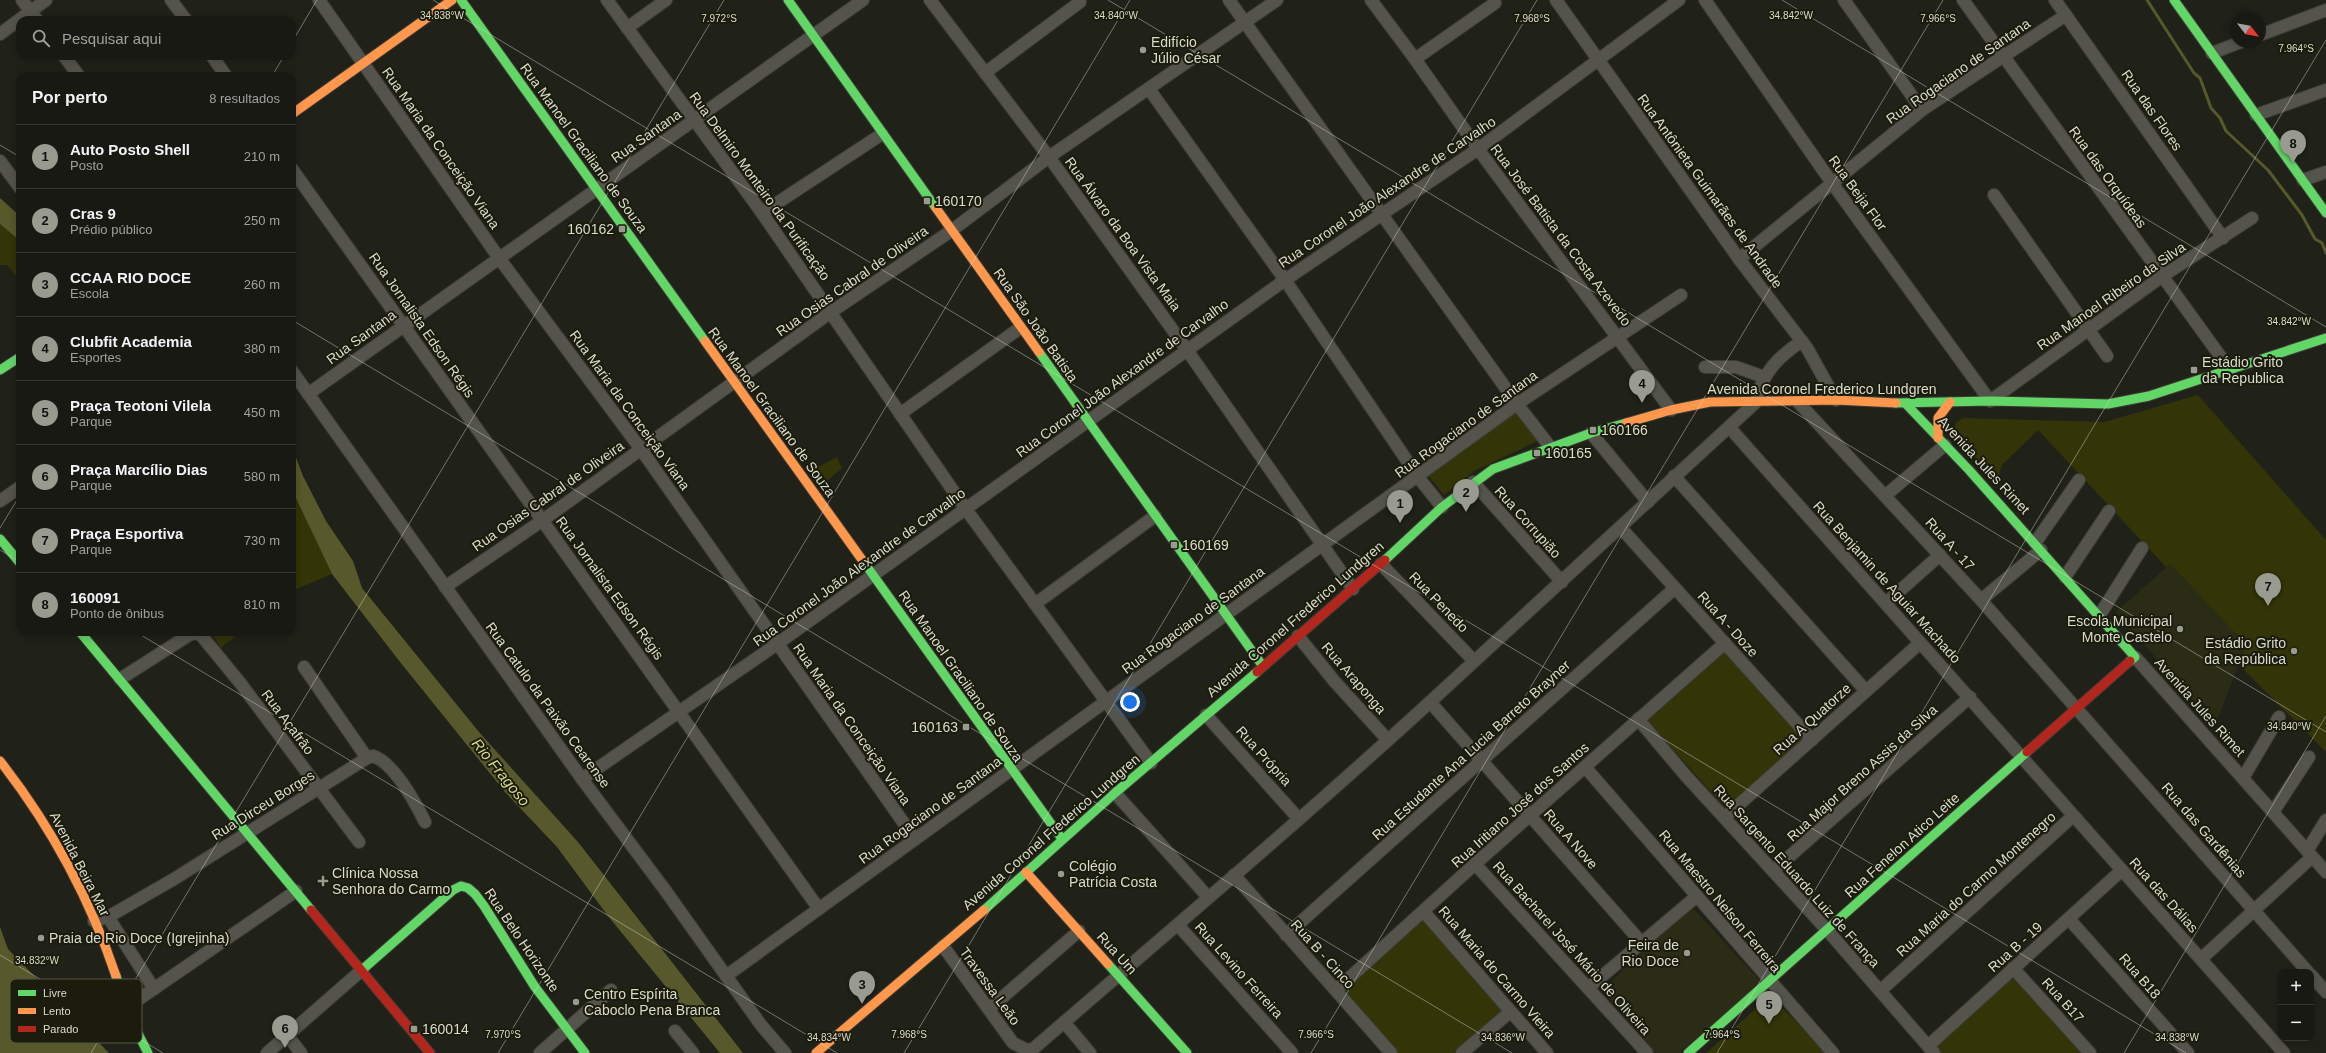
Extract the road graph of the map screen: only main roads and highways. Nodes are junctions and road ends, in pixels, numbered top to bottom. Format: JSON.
{"nodes":[{"id":1,"x":452,"y":0,"type":"edge"},
{"id":2,"x":461,"y":0,"type":"edge"},
{"id":3,"x":788,"y":0,"type":"edge"},
{"id":4,"x":2174,"y":0,"type":"edge"},
{"id":5,"x":296,"y":111,"type":"edge"},
{"id":6,"x":2326,"y":212,"type":"edge"},
{"id":7,"x":2326,"y":338,"type":"edge"},
{"id":8,"x":16,"y":360,"type":"edge"},
{"id":9,"x":0,"y":370,"type":"edge"},
{"id":10,"x":1950,"y":402,"type":"junction"},
{"id":11,"x":1906,"y":404,"type":"junction"},
{"id":12,"x":1942,"y":441,"type":"junction"},
{"id":13,"x":0,"y":539,"type":"edge"},
{"id":14,"x":16,"y":558,"type":"edge"},
{"id":15,"x":83,"y":636,"type":"edge"},
{"id":16,"x":2135,"y":657,"type":"joint"},
{"id":17,"x":1262,"y":665,"type":"junction"},
{"id":18,"x":0,"y":761,"type":"edge"},
{"id":19,"x":1062,"y":839,"type":"junction"},
{"id":20,"x":1026,"y":872,"type":"junction"},
{"id":21,"x":362,"y":969,"type":"junction"},
{"id":22,"x":118,"y":979,"type":"edge"},
{"id":23,"x":142,"y":1043,"type":"edge"},
{"id":24,"x":148,"y":1053,"type":"edge"},
{"id":25,"x":430,"y":1053,"type":"edge"},
{"id":26,"x":585,"y":1053,"type":"edge"},
{"id":27,"x":816,"y":1053,"type":"edge"},
{"id":28,"x":1187,"y":1053,"type":"edge"},
{"id":29,"x":1688,"y":1053,"type":"edge"}],
"edges":[{"from":1,"to":5,"type":"main road"},
{"from":2,"to":19,"type":"main road","name":"Rua Manoel Graciliano de Souza"},
{"from":3,"to":17,"type":"main road","name":"Rua São João Batista"},
{"from":4,"to":6,"type":"main road"},
{"from":7,"to":10,"type":"main road","name":"Avenida Coronel Frederico Lundgren"},
{"from":8,"to":9,"type":"main road"},
{"from":10,"to":11,"type":"main road","name":"Avenida Coronel Frederico Lundgren"},
{"from":10,"to":12,"type":"main road"},
{"from":11,"to":12,"type":"main road","name":"Avenida Jules Rimet"},
{"from":11,"to":17,"type":"main road","name":"Avenida Coronel Frederico Lundgren"},
{"from":12,"to":16,"type":"main road","name":"Avenida Jules Rimet"},
{"from":13,"to":14,"type":"main road"},
{"from":15,"to":21,"type":"main road"},
{"from":16,"to":29,"type":"main road","name":"Rua Fenelon Atico Leite"},
{"from":17,"to":19,"type":"main road","name":"Avenida Coronel Frederico Lundgren"},
{"from":18,"to":22,"type":"main road","name":"Avenida Beira Mar"},
{"from":19,"to":20,"type":"main road","name":"Avenida Coronel Frederico Lundgren"},
{"from":20,"to":27,"type":"main road","name":"Avenida Coronel Frederico Lundgren"},
{"from":20,"to":28,"type":"main road","name":"Rua Um"},
{"from":21,"to":25,"type":"main road"},
{"from":21,"to":26,"type":"main road","name":"Rua Belo Horizonte"},
{"from":23,"to":24,"type":"main road","name":"Avenida Beira Mar"}]}
